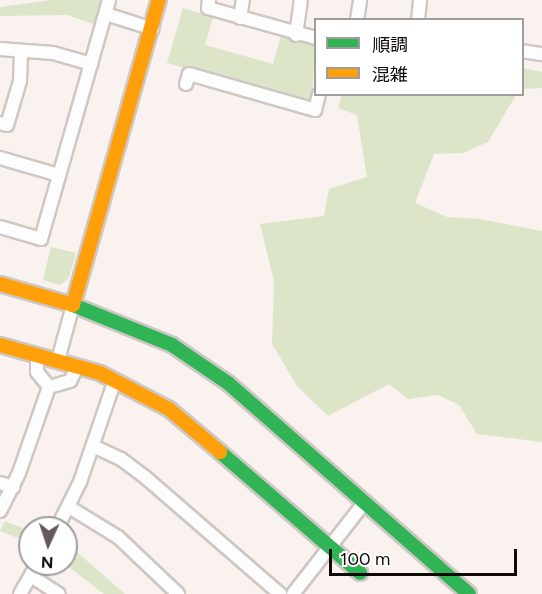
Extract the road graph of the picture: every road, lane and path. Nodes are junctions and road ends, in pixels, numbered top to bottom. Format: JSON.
{"nodes":[{"id":1,"x":110,"y":0,"type":"edge"},
{"id":2,"x":159,"y":0,"type":"edge"},
{"id":3,"x":209,"y":0,"type":"edge"},
{"id":4,"x":243,"y":0,"type":"edge"},
{"id":5,"x":301,"y":0,"type":"edge"},
{"id":6,"x":360,"y":0,"type":"edge"},
{"id":7,"x":420,"y":0,"type":"edge"},
{"id":8,"x":106,"y":14,"type":"junction"},
{"id":9,"x":240,"y":18,"type":"junction"},
{"id":10,"x":357,"y":18,"type":"edge"},
{"id":11,"x":418,"y":18,"type":"edge"},
{"id":12,"x":153,"y":28,"type":"junction"},
{"id":13,"x":296,"y":35,"type":"junction"},
{"id":14,"x":314,"y":38,"type":"edge"},
{"id":15,"x":0,"y":50,"type":"edge"},
{"id":16,"x":524,"y":51,"type":"edge"},
{"id":17,"x":21,"y":52,"type":"junction"},
{"id":18,"x":542,"y":54,"type":"edge"},
{"id":19,"x":91,"y":64,"type":"junction"},
{"id":20,"x":186,"y":84,"type":"dead end"},
{"id":21,"x":318,"y":96,"type":"edge"},
{"id":22,"x":0,"y":123,"type":"edge"},
{"id":23,"x":0,"y":159,"type":"edge"},
{"id":24,"x":59,"y":175,"type":"junction"},
{"id":25,"x":0,"y":227,"type":"edge"},
{"id":26,"x":0,"y":284,"type":"edge"},
{"id":27,"x":73,"y":305,"type":"junction"},
{"id":28,"x":0,"y":345,"type":"edge"},
{"id":29,"x":37,"y":355,"type":"junction"},
{"id":30,"x":58,"y":360,"type":"junction"},
{"id":31,"x":77,"y":367,"type":"junction"},
{"id":32,"x":114,"y":380,"type":"junction"},
{"id":33,"x":49,"y":387,"type":"junction"},
{"id":34,"x":93,"y":446,"type":"junction"},
{"id":35,"x":0,"y":483,"type":"edge"},
{"id":36,"x":13,"y":487,"type":"junction"},
{"id":37,"x":365,"y":502,"type":"junction"},
{"id":38,"x":69,"y":507,"type":"junction"},
{"id":39,"x":0,"y":511,"type":"edge"},
{"id":40,"x":64,"y":516,"type":"edge"},
{"id":41,"x":330,"y":546,"type":"junction"},
{"id":42,"x":360,"y":573,"type":"dead end"},
{"id":43,"x":31,"y":576,"type":"joint"},
{"id":44,"x":20,"y":594,"type":"edge"},
{"id":45,"x":59,"y":594,"type":"edge"},
{"id":46,"x":178,"y":594,"type":"edge"},
{"id":47,"x":280,"y":594,"type":"edge"},
{"id":48,"x":293,"y":594,"type":"edge"},
{"id":49,"x":469,"y":594,"type":"edge"}],
"edges":[{"from":1,"to":8,"type":"street"},
{"from":2,"to":12,"type":"street"},
{"from":3,"to":9,"type":"street"},
{"from":4,"to":9,"type":"street"},
{"from":5,"to":13,"type":"street"},
{"from":6,"to":10,"type":"street"},
{"from":7,"to":11,"type":"street"},
{"from":8,"to":12,"type":"street"},
{"from":8,"to":19,"type":"street"},
{"from":9,"to":13,"type":"street"},
{"from":12,"to":27,"type":"street"},
{"from":13,"to":14,"type":"street"},
{"from":15,"to":17,"type":"street"},
{"from":16,"to":18,"type":"street"},
{"from":17,"to":19,"type":"street"},
{"from":17,"to":22,"type":"street"},
{"from":19,"to":24,"type":"street"},
{"from":20,"to":21,"type":"street"},
{"from":23,"to":24,"type":"street"},
{"from":24,"to":25,"type":"street"},
{"from":26,"to":27,"type":"street"},
{"from":27,"to":30,"type":"street"},
{"from":27,"to":37,"type":"street"},
{"from":28,"to":29,"type":"street"},
{"from":29,"to":30,"type":"street"},
{"from":29,"to":33,"type":"street"},
{"from":30,"to":31,"type":"street"},
{"from":31,"to":32,"type":"street"},
{"from":31,"to":33,"type":"street"},
{"from":32,"to":34,"type":"street"},
{"from":32,"to":41,"type":"street"},
{"from":33,"to":36,"type":"street"},
{"from":34,"to":38,"type":"street"},
{"from":34,"to":47,"type":"street"},
{"from":35,"to":36,"type":"street"},
{"from":36,"to":39,"type":"street"},
{"from":37,"to":41,"type":"street"},
{"from":37,"to":49,"type":"street"},
{"from":38,"to":40,"type":"street"},
{"from":38,"to":46,"type":"street"},
{"from":41,"to":42,"type":"street"},
{"from":41,"to":48,"type":"street"},
{"from":43,"to":44,"type":"street"},
{"from":43,"to":45,"type":"street"}]}
